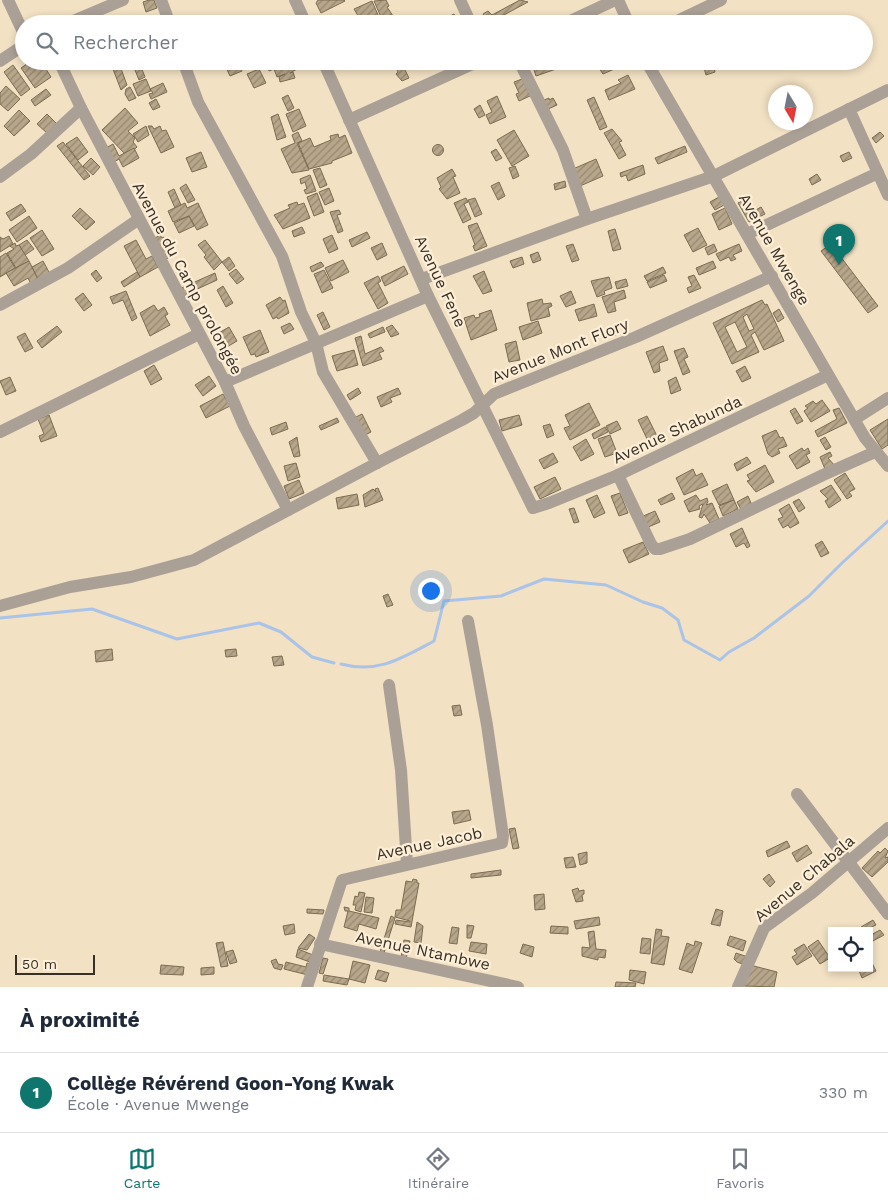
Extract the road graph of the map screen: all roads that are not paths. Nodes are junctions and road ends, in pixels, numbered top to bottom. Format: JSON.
{"nodes":[{"id":1,"x":8,"y":0,"type":"edge"},
{"id":2,"x":123,"y":0,"type":"edge"},
{"id":3,"x":161,"y":0,"type":"edge"},
{"id":4,"x":295,"y":0,"type":"edge"},
{"id":5,"x":460,"y":0,"type":"edge"},
{"id":6,"x":616,"y":0,"type":"edge"},
{"id":7,"x":721,"y":0,"type":"edge"},
{"id":8,"x":15,"y":15,"type":"edge"},
{"id":9,"x":87,"y":15,"type":"edge"},
{"id":10,"x":167,"y":15,"type":"edge"},
{"id":11,"x":302,"y":15,"type":"edge"},
{"id":12,"x":467,"y":15,"type":"edge"},
{"id":13,"x":584,"y":15,"type":"edge"},
{"id":14,"x":624,"y":15,"type":"edge"},
{"id":15,"x":690,"y":15,"type":"edge"},
{"id":16,"x":15,"y":51,"type":"edge"},
{"id":17,"x":0,"y":61,"type":"edge"},
{"id":18,"x":63,"y":70,"type":"edge"},
{"id":19,"x":186,"y":70,"type":"edge"},
{"id":20,"x":327,"y":70,"type":"edge"},
{"id":21,"x":460,"y":70,"type":"edge"},
{"id":22,"x":523,"y":70,"type":"edge"},
{"id":23,"x":651,"y":70,"type":"edge"},
{"id":24,"x":888,"y":90,"type":"edge"},
{"id":25,"x":81,"y":108,"type":"junction"},
{"id":26,"x":849,"y":109,"type":"junction"},
{"id":27,"x":349,"y":120,"type":"junction"},
{"id":28,"x":878,"y":173,"type":"junction"},
{"id":29,"x":714,"y":176,"type":"junction"},
{"id":30,"x":0,"y":177,"type":"edge"},
{"id":31,"x":888,"y":195,"type":"edge"},
{"id":32,"x":139,"y":219,"type":"junction"},
{"id":33,"x":587,"y":219,"type":"junction"},
{"id":34,"x":748,"y":234,"type":"junction"},
{"id":35,"x":772,"y":276,"type":"junction"},
{"id":36,"x":422,"y":280,"type":"junction"},
{"id":37,"x":428,"y":296,"type":"junction"},
{"id":38,"x":0,"y":305,"type":"edge"},
{"id":39,"x":200,"y":334,"type":"junction"},
{"id":40,"x":316,"y":343,"type":"junction"},
{"id":41,"x":828,"y":375,"type":"junction"},
{"id":42,"x":225,"y":382,"type":"junction"},
{"id":43,"x":888,"y":398,"type":"edge"},
{"id":44,"x":483,"y":403,"type":"junction"},
{"id":45,"x":856,"y":419,"type":"junction"},
{"id":46,"x":0,"y":432,"type":"edge"},
{"id":47,"x":875,"y":452,"type":"junction"},
{"id":48,"x":377,"y":463,"type":"junction"},
{"id":49,"x":888,"y":466,"type":"edge"},
{"id":50,"x":618,"y":475,"type":"junction"},
{"id":51,"x":536,"y":508,"type":"joint"},
{"id":52,"x":288,"y":510,"type":"junction"},
{"id":53,"x":0,"y":606,"type":"edge"},
{"id":54,"x":468,"y":621,"type":"dead end"},
{"id":55,"x":388,"y":685,"type":"dead end"},
{"id":56,"x":797,"y":794,"type":"dead end"},
{"id":57,"x":888,"y":828,"type":"edge"},
{"id":58,"x":848,"y":863,"type":"junction"},
{"id":59,"x":407,"y":864,"type":"junction"},
{"id":60,"x":888,"y":914,"type":"edge"},
{"id":61,"x":320,"y":944,"type":"junction"},
{"id":62,"x":307,"y":987,"type":"edge"},
{"id":63,"x":518,"y":987,"type":"edge"},
{"id":64,"x":738,"y":987,"type":"edge"}],
"edges":[{"from":1,"to":8,"type":"street"},
{"from":2,"to":9,"type":"street"},
{"from":3,"to":10,"type":"street"},
{"from":4,"to":11,"type":"street"},
{"from":5,"to":12,"type":"street"},
{"from":6,"to":13,"type":"street"},
{"from":6,"to":14,"type":"street"},
{"from":7,"to":15,"type":"street"},
{"from":16,"to":17,"type":"street"},
{"from":18,"to":25,"type":"street","name":"Avenue du Camp prolongée"},
{"from":19,"to":40,"type":"street"},
{"from":20,"to":27,"type":"street","name":"Avenue Fene"},
{"from":21,"to":27,"type":"street"},
{"from":22,"to":33,"type":"street"},
{"from":23,"to":29,"type":"street","name":"Avenue Mwenge"},
{"from":24,"to":26,"type":"street"},
{"from":25,"to":30,"type":"street"},
{"from":25,"to":32,"type":"street","name":"Avenue du Camp prolongée"},
{"from":26,"to":28,"type":"street"},
{"from":26,"to":29,"type":"street"},
{"from":27,"to":36,"type":"street","name":"Avenue Fene"},
{"from":28,"to":31,"type":"street"},
{"from":28,"to":34,"type":"street"},
{"from":29,"to":33,"type":"street"},
{"from":29,"to":34,"type":"street","name":"Avenue Mwenge"},
{"from":32,"to":38,"type":"street"},
{"from":32,"to":39,"type":"street","name":"Avenue du Camp prolongée"},
{"from":33,"to":36,"type":"street"},
{"from":34,"to":35,"type":"street","name":"Avenue Mwenge"},
{"from":35,"to":41,"type":"street","name":"Avenue Mwenge"},
{"from":35,"to":44,"type":"street","name":"Avenue Mont Flory"},
{"from":36,"to":37,"type":"street","name":"Avenue Fene"},
{"from":37,"to":40,"type":"street"},
{"from":37,"to":44,"type":"street","name":"Avenue Fene"},
{"from":39,"to":42,"type":"street","name":"Avenue du Camp prolongée"},
{"from":39,"to":46,"type":"street"},
{"from":40,"to":42,"type":"street"},
{"from":40,"to":48,"type":"street"},
{"from":41,"to":45,"type":"street","name":"Avenue Mwenge"},
{"from":41,"to":50,"type":"street","name":"Avenue Shabunda"},
{"from":42,"to":52,"type":"street","name":"Avenue du Camp prolongée"},
{"from":43,"to":45,"type":"street"},
{"from":44,"to":48,"type":"street","name":"Avenue Mont Flory"},
{"from":44,"to":51,"type":"street","name":"Avenue Fene"},
{"from":45,"to":47,"type":"street","name":"Avenue Mwenge"},
{"from":47,"to":49,"type":"street","name":"Avenue Mwenge"},
{"from":47,"to":50,"type":"street"},
{"from":48,"to":52,"type":"street","name":"Avenue Mont Flory"},
{"from":50,"to":51,"type":"street","name":"Avenue Shabunda"},
{"from":52,"to":53,"type":"street","name":"Avenue Mont Flory"},
{"from":54,"to":59,"type":"street","name":"Avenue Jacob"},
{"from":55,"to":59,"type":"street"},
{"from":56,"to":58,"type":"street"},
{"from":57,"to":58,"type":"street","name":"Avenue Chabala"},
{"from":58,"to":60,"type":"street"},
{"from":58,"to":64,"type":"street","name":"Avenue Chabala"},
{"from":59,"to":61,"type":"street","name":"Avenue Jacob"},
{"from":61,"to":62,"type":"street","name":"Avenue Jacob"},
{"from":61,"to":63,"type":"street","name":"Avenue Ntambwe"}]}
